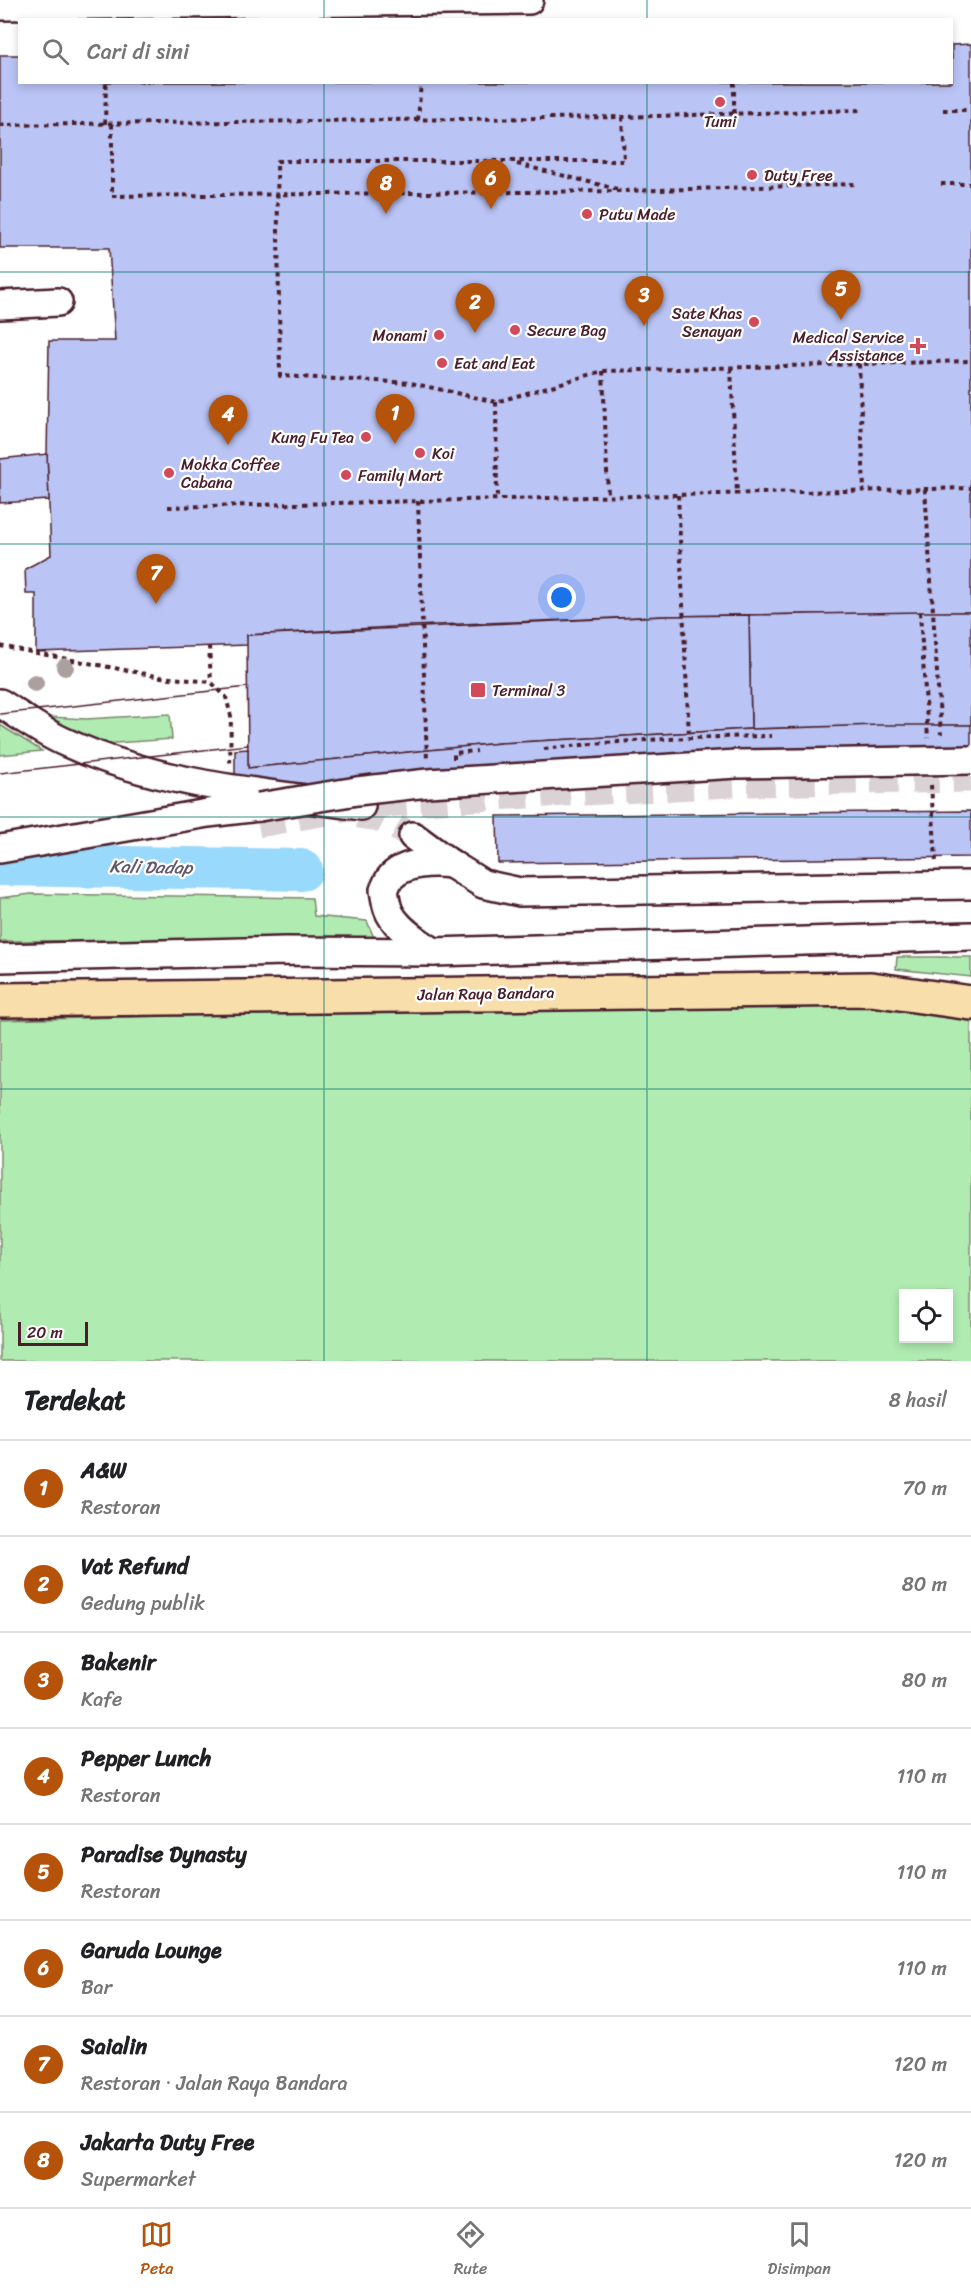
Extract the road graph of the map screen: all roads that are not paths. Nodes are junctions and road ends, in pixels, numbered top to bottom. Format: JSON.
{"nodes":[{"id":1,"x":529,"y":0,"type":"edge"},
{"id":2,"x":0,"y":6,"type":"edge"},
{"id":3,"x":58,"y":302,"type":"dead end"},
{"id":4,"x":0,"y":305,"type":"edge"},
{"id":5,"x":0,"y":703,"type":"edge"},
{"id":6,"x":971,"y":759,"type":"edge"},
{"id":7,"x":361,"y":806,"type":"tunnel mouth"},
{"id":8,"x":258,"y":824,"type":"tunnel mouth"},
{"id":9,"x":413,"y":836,"type":"tunnel mouth"},
{"id":10,"x":0,"y":849,"type":"edge"},
{"id":11,"x":451,"y":864,"type":"junction"},
{"id":12,"x":0,"y":867,"type":"edge"},
{"id":13,"x":971,"y":885,"type":"edge"},
{"id":14,"x":971,"y":936,"type":"edge"},
{"id":15,"x":434,"y":952,"type":"junction"},
{"id":16,"x":0,"y":958,"type":"edge"},
{"id":17,"x":0,"y":1000,"type":"edge"},
{"id":18,"x":971,"y":1002,"type":"edge"}],
"edges":[{"from":1,"to":2,"type":"street"},
{"from":3,"to":4,"type":"street"},
{"from":5,"to":7,"type":"street"},
{"from":6,"to":10,"type":"street","bridge":true},
{"from":8,"to":12,"type":"street"},
{"from":9,"to":11,"type":"street"},
{"from":11,"to":13,"type":"street"},
{"from":11,"to":15,"type":"street"},
{"from":14,"to":15,"type":"street"},
{"from":15,"to":16,"type":"street"},
{"from":17,"to":18,"type":"main road","name":"Jalan Raya Bandara"}]}
